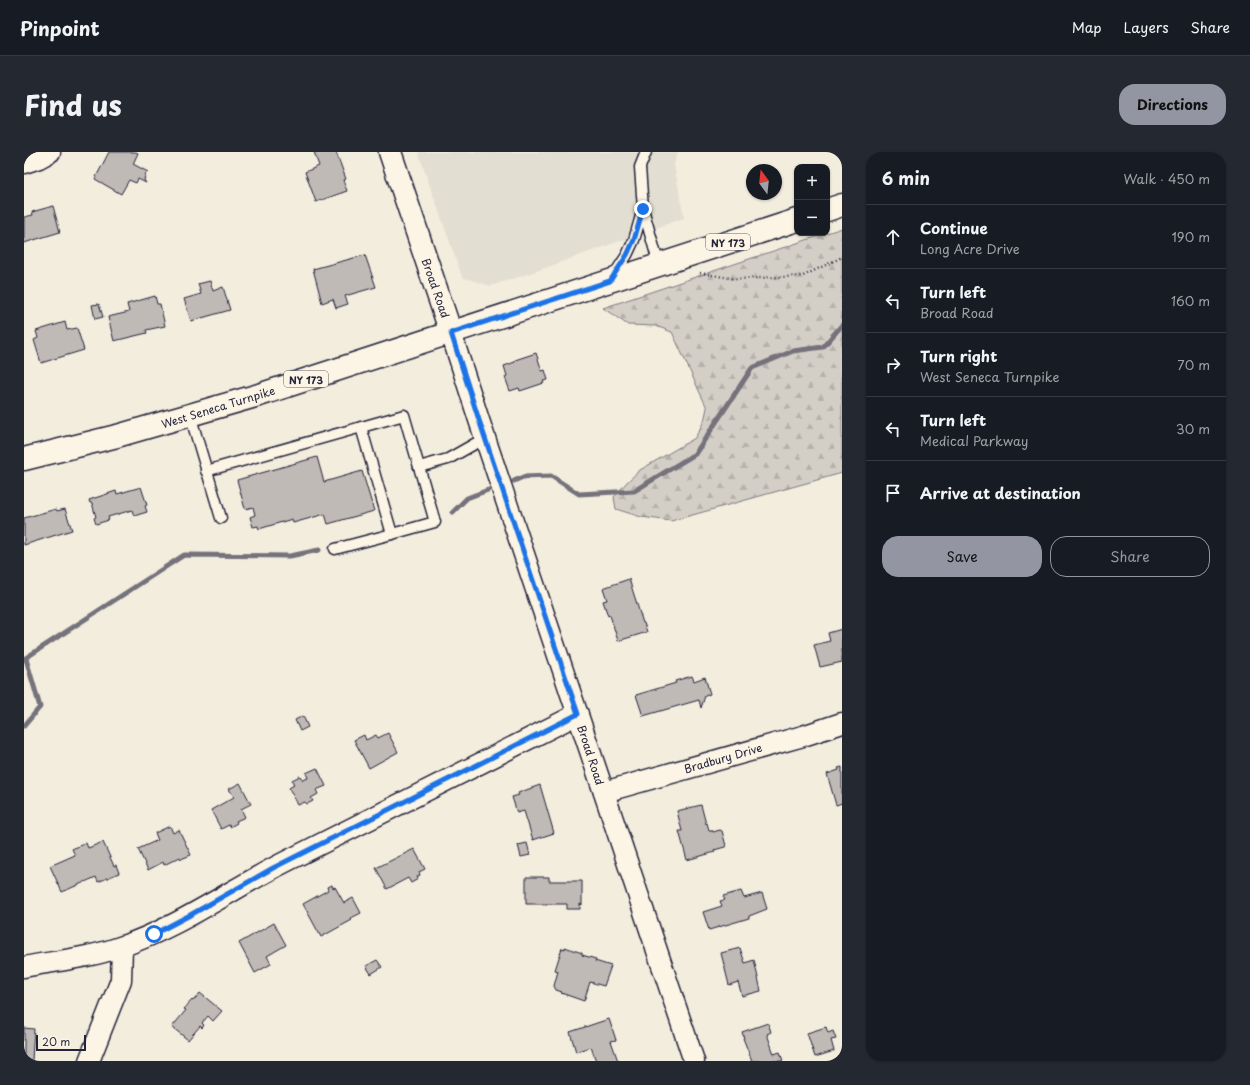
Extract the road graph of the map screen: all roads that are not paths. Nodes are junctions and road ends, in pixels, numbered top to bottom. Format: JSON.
{"nodes":[{"id":1,"x":50,"y":152,"type":"edge"},
{"id":2,"x":390,"y":152,"type":"edge"},
{"id":3,"x":646,"y":152,"type":"edge"},
{"id":4,"x":24,"y":163,"type":"edge"},
{"id":5,"x":842,"y":205,"type":"edge"},
{"id":6,"x":643,"y":209,"type":"junction"},
{"id":7,"x":830,"y":209,"type":"edge"},
{"id":8,"x":794,"y":221,"type":"edge"},
{"id":9,"x":659,"y":265,"type":"junction"},
{"id":10,"x":610,"y":281,"type":"junction"},
{"id":11,"x":451,"y":333,"type":"junction"},
{"id":12,"x":190,"y":415,"type":"junction"},
{"id":13,"x":361,"y":427,"type":"junction"},
{"id":14,"x":485,"y":438,"type":"junction"},
{"id":15,"x":24,"y":459,"type":"edge"},
{"id":16,"x":419,"y":467,"type":"junction"},
{"id":17,"x":206,"y":471,"type":"junction"},
{"id":18,"x":221,"y":518,"type":"dead end"},
{"id":19,"x":392,"y":534,"type":"junction"},
{"id":20,"x":336,"y":549,"type":"dead end"},
{"id":21,"x":578,"y":714,"type":"junction"},
{"id":22,"x":842,"y":723,"type":"edge"},
{"id":23,"x":604,"y":792,"type":"junction"},
{"id":24,"x":122,"y":947,"type":"junction"},
{"id":25,"x":24,"y":967,"type":"edge"},
{"id":26,"x":89,"y":1061,"type":"edge"},
{"id":27,"x":694,"y":1061,"type":"edge"}],
"edges":[{"from":1,"to":4,"type":"street"},
{"from":2,"to":11,"type":"main road","name":"Broad Road"},
{"from":3,"to":6,"type":"lane"},
{"from":5,"to":7,"type":"main road"},
{"from":6,"to":9,"type":"lane"},
{"from":6,"to":10,"type":"lane"},
{"from":8,"to":9,"type":"main road","name":"West Seneca Turnpike","number":"NY 173"},
{"from":9,"to":10,"type":"main road","name":"West Seneca Turnpike","number":"NY 173"},
{"from":10,"to":11,"type":"main road","name":"West Seneca Turnpike","number":"NY 173"},
{"from":11,"to":12,"type":"main road","name":"West Seneca Turnpike","number":"NY 173"},
{"from":11,"to":14,"type":"street","name":"Broad Road"},
{"from":12,"to":15,"type":"main road","name":"West Seneca Turnpike","number":"NY 173"},
{"from":12,"to":17,"type":"lane"},
{"from":13,"to":16,"type":"lane"},
{"from":13,"to":17,"type":"lane"},
{"from":13,"to":19,"type":"lane"},
{"from":14,"to":16,"type":"lane"},
{"from":14,"to":21,"type":"street","name":"Broad Road"},
{"from":16,"to":19,"type":"lane"},
{"from":17,"to":18,"type":"lane"},
{"from":19,"to":20,"type":"lane"},
{"from":21,"to":23,"type":"street","name":"Broad Road"},
{"from":21,"to":24,"type":"street"},
{"from":22,"to":23,"type":"street","name":"Bradbury Drive"},
{"from":23,"to":27,"type":"street","name":"Broad Road"},
{"from":24,"to":25,"type":"street"},
{"from":24,"to":26,"type":"street"}]}
